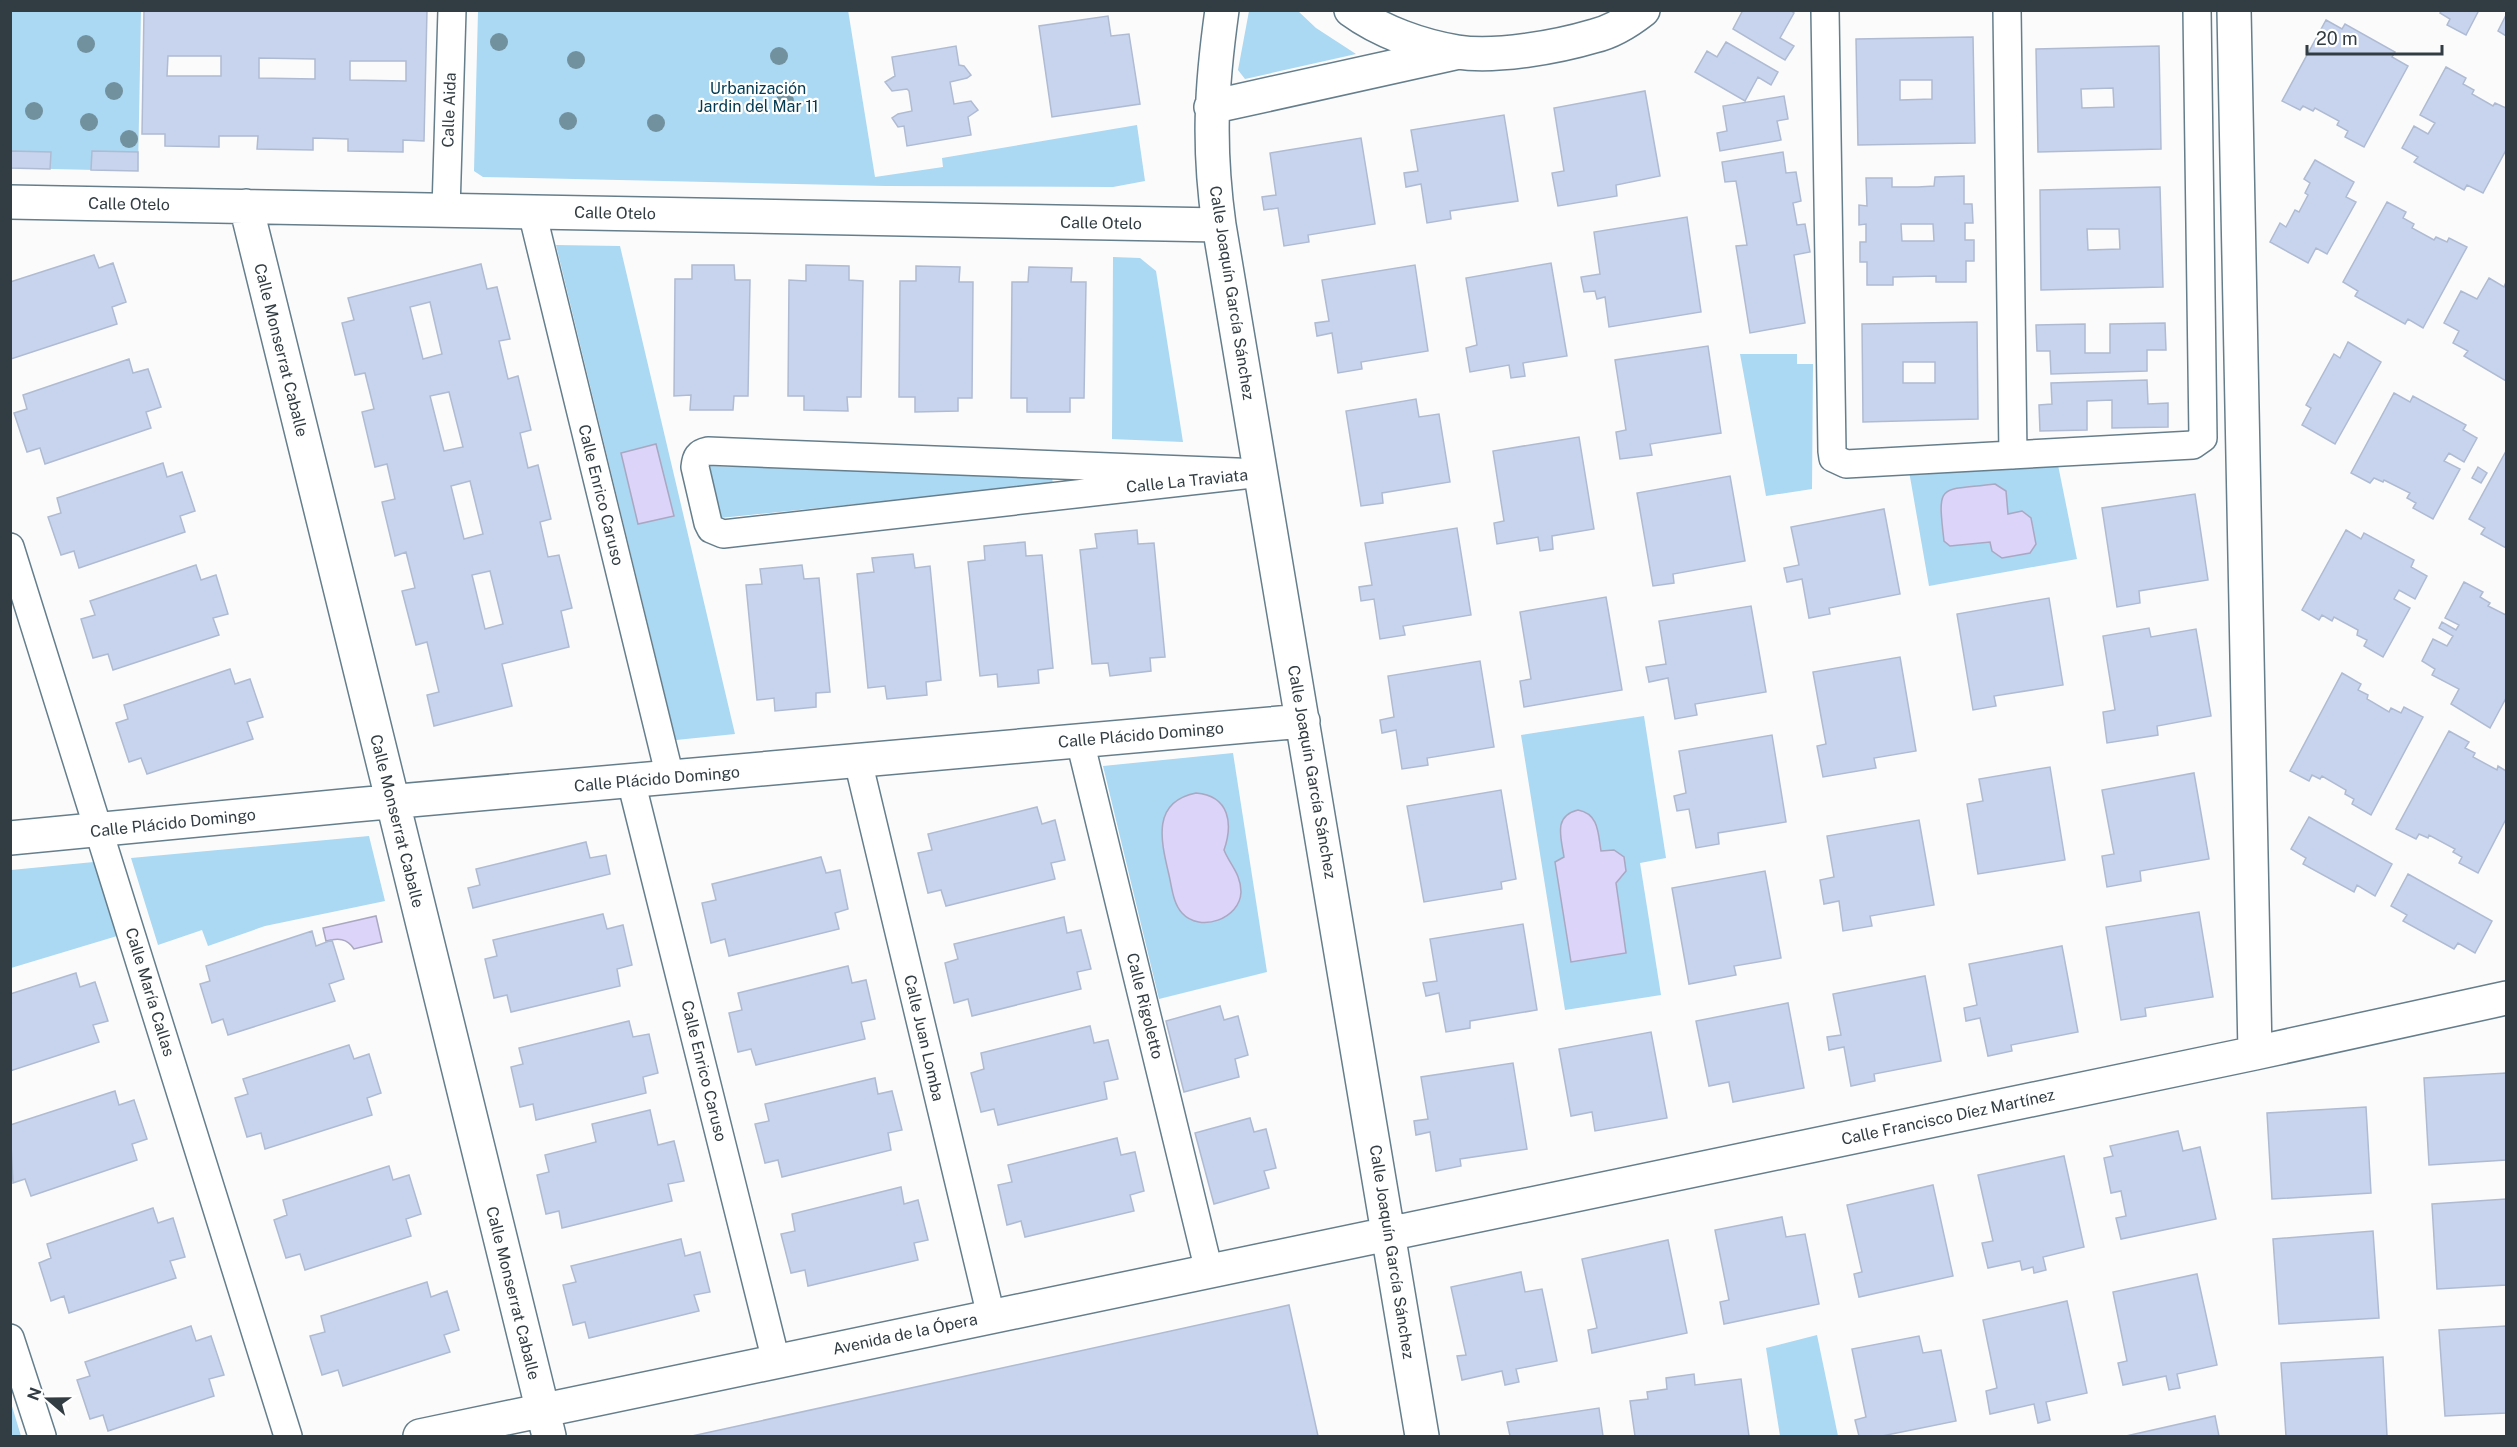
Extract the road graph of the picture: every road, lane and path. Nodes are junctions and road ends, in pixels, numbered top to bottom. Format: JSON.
{"nodes":[{"id":1,"x":452,"y":10,"type":"edge"},
{"id":2,"x":1222,"y":10,"type":"edge"},
{"id":3,"x":1351,"y":10,"type":"edge"},
{"id":4,"x":1643,"y":10,"type":"edge"},
{"id":5,"x":1825,"y":10,"type":"edge"},
{"id":6,"x":2007,"y":10,"type":"edge"},
{"id":7,"x":2197,"y":10,"type":"edge"},
{"id":8,"x":2235,"y":10,"type":"edge"},
{"id":9,"x":1458,"y":52,"type":"junction"},
{"id":10,"x":1211,"y":108,"type":"junction"},
{"id":11,"x":10,"y":202,"type":"edge"},
{"id":12,"x":246,"y":206,"type":"junction"},
{"id":13,"x":446,"y":210,"type":"junction"},
{"id":14,"x":532,"y":212,"type":"junction"},
{"id":15,"x":1219,"y":225,"type":"junction"},
{"id":16,"x":2013,"y":455,"type":"junction"},
{"id":17,"x":1261,"y":473,"type":"junction"},
{"id":18,"x":10,"y":547,"type":"edge"},
{"id":19,"x":1303,"y":721,"type":"junction"},
{"id":20,"x":1080,"y":741,"type":"junction"},
{"id":21,"x":858,"y":761,"type":"junction"},
{"id":22,"x":670,"y":777,"type":"junction"},
{"id":23,"x":631,"y":781,"type":"junction"},
{"id":24,"x":392,"y":802,"type":"junction"},
{"id":25,"x":100,"y":830,"type":"junction"},
{"id":26,"x":10,"y":838,"type":"edge"},
{"id":27,"x":2506,"y":998,"type":"edge"},
{"id":28,"x":2255,"y":1053,"type":"junction"},
{"id":29,"x":1389,"y":1233,"type":"junction"},
{"id":30,"x":1209,"y":1270,"type":"junction"},
{"id":31,"x":991,"y":1316,"type":"junction"},
{"id":32,"x":10,"y":1338,"type":"edge"},
{"id":33,"x":776,"y":1361,"type":"junction"},
{"id":34,"x":545,"y":1423,"type":"edge"},
{"id":35,"x":42,"y":1437,"type":"edge"},
{"id":36,"x":288,"y":1437,"type":"edge"},
{"id":37,"x":420,"y":1437,"type":"edge"},
{"id":38,"x":1422,"y":1437,"type":"edge"}],
"edges":[{"from":1,"to":13,"type":"lane","name":"Calle Aida"},
{"from":2,"to":10,"type":"street","name":"Calle Joaquín García Sánchez"},
{"from":3,"to":9,"type":"street"},
{"from":4,"to":9,"type":"street"},
{"from":5,"to":16,"type":"lane"},
{"from":6,"to":16,"type":"lane"},
{"from":7,"to":16,"type":"lane"},
{"from":8,"to":28,"type":"street"},
{"from":9,"to":10,"type":"street"},
{"from":10,"to":15,"type":"street","name":"Calle Joaquín García Sánchez"},
{"from":11,"to":12,"type":"street","name":"Calle Otelo"},
{"from":12,"to":13,"type":"street","name":"Calle Otelo"},
{"from":12,"to":24,"type":"street","name":"Calle Monserrat Caballe"},
{"from":13,"to":14,"type":"street","name":"Calle Otelo"},
{"from":14,"to":15,"type":"street","name":"Calle Otelo"},
{"from":14,"to":22,"type":"lane","name":"Calle Enrico Caruso"},
{"from":15,"to":17,"type":"street","name":"Calle Joaquín García Sánchez"},
{"from":17,"to":17,"type":"lane","name":"Calle La Traviata"},
{"from":17,"to":19,"type":"street","name":"Calle Joaquín García Sánchez"},
{"from":18,"to":25,"type":"lane","name":"Calle María Callas"},
{"from":19,"to":20,"type":"street","name":"Calle Plácido Domingo"},
{"from":19,"to":29,"type":"street","name":"Calle Joaquín García Sánchez"},
{"from":20,"to":21,"type":"street","name":"Calle Plácido Domingo"},
{"from":20,"to":30,"type":"lane","name":"Calle Rigoletto"},
{"from":21,"to":22,"type":"street","name":"Calle Plácido Domingo"},
{"from":21,"to":31,"type":"lane","name":"Calle Juan Lomba"},
{"from":22,"to":23,"type":"street","name":"Calle Plácido Domingo"},
{"from":23,"to":24,"type":"street","name":"Calle Plácido Domingo"},
{"from":23,"to":33,"type":"lane","name":"Calle Enrico Caruso"},
{"from":24,"to":25,"type":"street","name":"Calle Plácido Domingo"},
{"from":24,"to":34,"type":"street","name":"Calle Monserrat Caballe"},
{"from":25,"to":26,"type":"street","name":"Calle Plácido Domingo"},
{"from":25,"to":36,"type":"lane","name":"Calle María Callas"},
{"from":27,"to":28,"type":"street","name":"Calle Francisco Díez Martínez"},
{"from":28,"to":29,"type":"street","name":"Calle Francisco Díez Martínez"},
{"from":29,"to":30,"type":"street","name":"Avenida de la Ópera"},
{"from":29,"to":38,"type":"street","name":"Calle Joaquín García Sánchez"},
{"from":30,"to":31,"type":"street","name":"Avenida de la Ópera"},
{"from":31,"to":33,"type":"street","name":"Avenida de la Ópera"},
{"from":32,"to":35,"type":"lane"},
{"from":33,"to":34,"type":"street","name":"Avenida de la Ópera"},
{"from":34,"to":37,"type":"street","name":"Avenida de la Ópera"}]}
